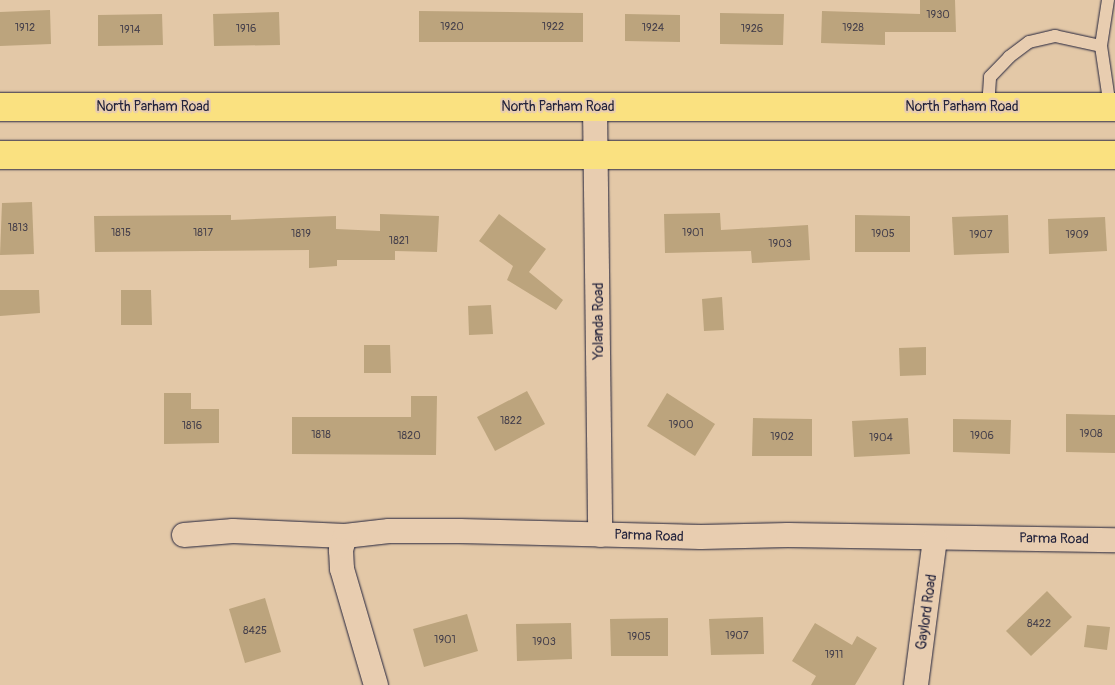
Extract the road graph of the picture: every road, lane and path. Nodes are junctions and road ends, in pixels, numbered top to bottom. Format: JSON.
{"nodes":[{"id":1,"x":1108,"y":0,"type":"edge"},
{"id":2,"x":1101,"y":46,"type":"junction"},
{"id":3,"x":0,"y":107,"type":"edge"},
{"id":4,"x":596,"y":107,"type":"junction"},
{"id":5,"x":988,"y":107,"type":"junction"},
{"id":6,"x":1113,"y":107,"type":"edge"},
{"id":7,"x":1115,"y":155,"type":"edge"},
{"id":8,"x":0,"y":156,"type":"edge"},
{"id":9,"x":597,"y":156,"type":"junction"},
{"id":10,"x":184,"y":535,"type":"dead end"},
{"id":11,"x":600,"y":535,"type":"junction"},
{"id":12,"x":345,"y":536,"type":"junction"},
{"id":13,"x":935,"y":539,"type":"junction"},
{"id":14,"x":1115,"y":540,"type":"edge"},
{"id":15,"x":376,"y":685,"type":"edge"},
{"id":16,"x":916,"y":685,"type":"edge"}],
"edges":[{"from":1,"to":2,"type":"lane"},
{"from":2,"to":5,"type":"lane"},
{"from":2,"to":6,"type":"lane"},
{"from":3,"to":4,"type":"highway","name":"North Parham Road"},
{"from":4,"to":5,"type":"highway","name":"North Parham Road"},
{"from":4,"to":9,"type":"street","name":"Yolanda Road"},
{"from":5,"to":6,"type":"highway","name":"North Parham Road"},
{"from":7,"to":9,"type":"highway"},
{"from":8,"to":9,"type":"highway"},
{"from":9,"to":11,"type":"street","name":"Yolanda Road"},
{"from":10,"to":12,"type":"street","name":"Parma Road"},
{"from":11,"to":12,"type":"street","name":"Parma Road"},
{"from":11,"to":13,"type":"street","name":"Parma Road"},
{"from":12,"to":15,"type":"street"},
{"from":13,"to":14,"type":"street","name":"Parma Road"},
{"from":13,"to":16,"type":"street","name":"Gaylord Road"}]}
